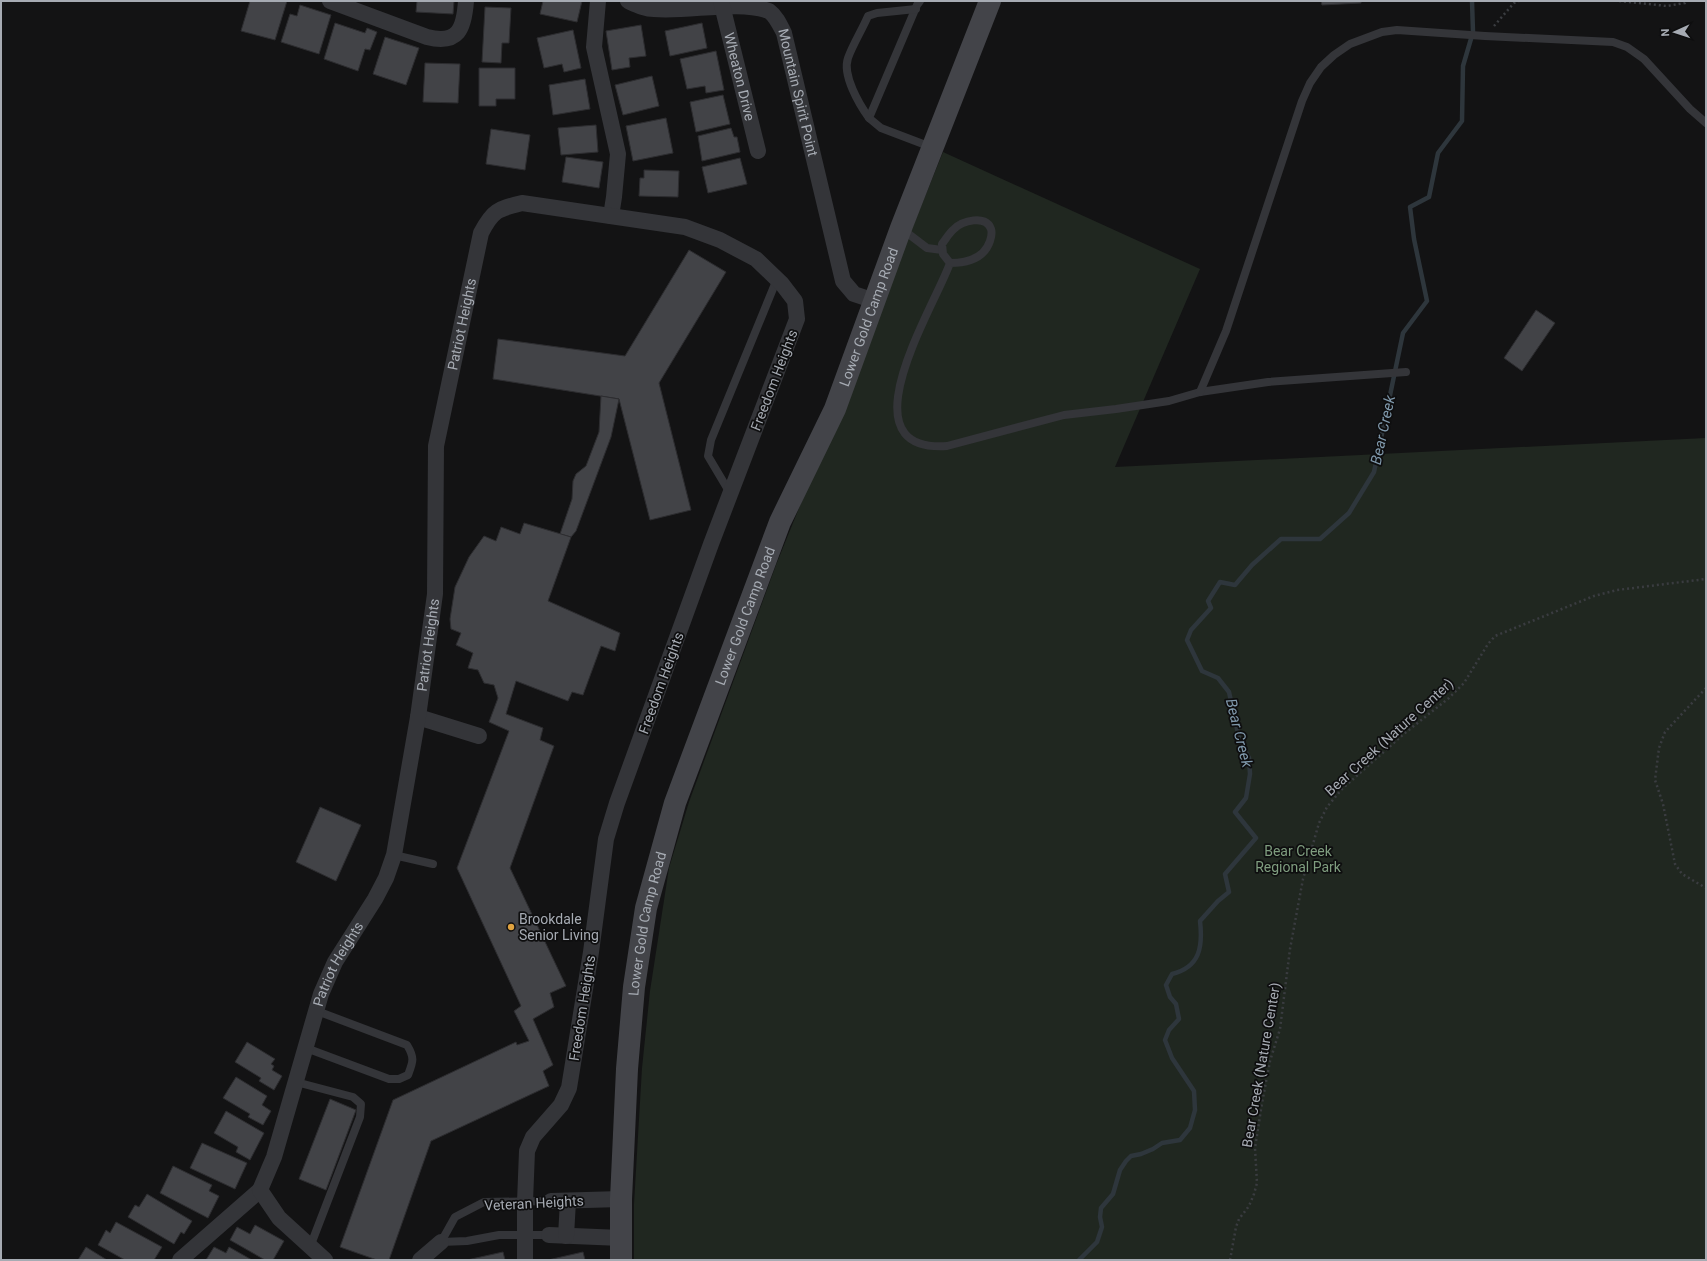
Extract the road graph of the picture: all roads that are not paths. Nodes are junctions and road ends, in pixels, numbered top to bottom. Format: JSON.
{"nodes":[{"id":1,"x":466,"y":1,"type":"edge"},
{"id":2,"x":598,"y":1,"type":"edge"},
{"id":3,"x":628,"y":1,"type":"edge"},
{"id":4,"x":920,"y":1,"type":"edge"},
{"id":5,"x":990,"y":1,"type":"edge"},
{"id":6,"x":333,"y":2,"type":"edge"},
{"id":7,"x":721,"y":2,"type":"edge"},
{"id":8,"x":916,"y":9,"type":"junction"},
{"id":9,"x":869,"y":118,"type":"junction"},
{"id":10,"x":1706,"y":123,"type":"edge"},
{"id":11,"x":932,"y":148,"type":"junction"},
{"id":12,"x":758,"y":151,"type":"dead end"},
{"id":13,"x":618,"y":217,"type":"junction"},
{"id":14,"x":901,"y":228,"type":"junction"},
{"id":15,"x":942,"y":250,"type":"junction"},
{"id":16,"x":950,"y":263,"type":"junction"},
{"id":17,"x":777,"y":279,"type":"junction"},
{"id":18,"x":875,"y":301,"type":"junction"},
{"id":19,"x":1406,"y":372,"type":"dead end"},
{"id":20,"x":1200,"y":392,"type":"junction"},
{"id":21,"x":730,"y":494,"type":"junction"},
{"id":22,"x":418,"y":717,"type":"junction"},
{"id":23,"x":479,"y":736,"type":"dead end"},
{"id":24,"x":394,"y":855,"type":"junction"},
{"id":25,"x":433,"y":864,"type":"dead end"},
{"id":26,"x":317,"y":1011,"type":"junction"},
{"id":27,"x":306,"y":1048,"type":"junction"},
{"id":28,"x":296,"y":1082,"type":"junction"},
{"id":29,"x":260,"y":1190,"type":"junction"},
{"id":30,"x":621,"y":1199,"type":"junction"},
{"id":31,"x":551,"y":1201,"type":"joint"},
{"id":32,"x":568,"y":1201,"type":"junction"},
{"id":33,"x":525,"y":1202,"type":"junction"},
{"id":34,"x":525,"y":1234,"type":"junction"},
{"id":35,"x":549,"y":1235,"type":"joint"},
{"id":36,"x":566,"y":1236,"type":"junction"},
{"id":37,"x":621,"y":1238,"type":"junction"},
{"id":38,"x":441,"y":1242,"type":"junction"},
{"id":39,"x":310,"y":1247,"type":"junction"},
{"id":40,"x":180,"y":1260,"type":"edge"},
{"id":41,"x":325,"y":1260,"type":"edge"},
{"id":42,"x":420,"y":1260,"type":"edge"},
{"id":43,"x":525,"y":1260,"type":"edge"},
{"id":44,"x":621,"y":1260,"type":"edge"}],
"edges":[{"from":1,"to":6,"type":"street"},
{"from":2,"to":13,"type":"street"},
{"from":3,"to":7,"type":"street","name":"Mountain Spirit Point"},
{"from":4,"to":8,"type":"lane"},
{"from":5,"to":11,"type":"street","name":"Lower Gold Camp Road"},
{"from":7,"to":12,"type":"street","name":"Wheaton Drive"},
{"from":7,"to":18,"type":"street","name":"Mountain Spirit Point"},
{"from":8,"to":9,"type":"lane"},
{"from":8,"to":9,"type":"lane"},
{"from":9,"to":11,"type":"lane"},
{"from":10,"to":20,"type":"lane"},
{"from":11,"to":14,"type":"street","name":"Lower Gold Camp Road"},
{"from":13,"to":17,"type":"street","name":"Freedom Heights"},
{"from":13,"to":22,"type":"street","name":"Patriot Heights"},
{"from":14,"to":15,"type":"lane"},
{"from":14,"to":18,"type":"street","name":"Lower Gold Camp Road"},
{"from":15,"to":16,"type":"lane"},
{"from":15,"to":16,"type":"lane"},
{"from":16,"to":20,"type":"lane"},
{"from":17,"to":21,"type":"street","name":"Freedom Heights"},
{"from":17,"to":21,"type":"lane"},
{"from":18,"to":30,"type":"street","name":"Lower Gold Camp Road"},
{"from":19,"to":20,"type":"lane"},
{"from":21,"to":33,"type":"street","name":"Freedom Heights"},
{"from":22,"to":23,"type":"street"},
{"from":22,"to":24,"type":"street","name":"Patriot Heights"},
{"from":24,"to":25,"type":"lane"},
{"from":24,"to":26,"type":"street","name":"Patriot Heights"},
{"from":26,"to":27,"type":"street","name":"Patriot Heights"},
{"from":26,"to":27,"type":"lane"},
{"from":27,"to":28,"type":"street","name":"Patriot Heights"},
{"from":28,"to":29,"type":"street","name":"Patriot Heights"},
{"from":28,"to":39,"type":"lane"},
{"from":29,"to":39,"type":"street"},
{"from":29,"to":40,"type":"street","name":"Patriot Heights"},
{"from":30,"to":32,"type":"street","name":"Veteran Heights"},
{"from":30,"to":37,"type":"street","name":"Lower Gold Camp Road"},
{"from":31,"to":32,"type":"street","name":"Veteran Heights"},
{"from":31,"to":33,"type":"lane","name":"Veteran Heights"},
{"from":32,"to":36,"type":"street"},
{"from":33,"to":34,"type":"street","name":"Freedom Heights"},
{"from":33,"to":38,"type":"lane","name":"Veteran Heights"},
{"from":34,"to":35,"type":"lane"},
{"from":34,"to":38,"type":"lane"},
{"from":34,"to":43,"type":"street","name":"Freedom Heights"},
{"from":35,"to":36,"type":"street"},
{"from":36,"to":37,"type":"street"},
{"from":37,"to":44,"type":"street","name":"Lower Gold Camp Road"},
{"from":38,"to":42,"type":"street","name":"Veteran Heights"},
{"from":39,"to":41,"type":"street"}]}
